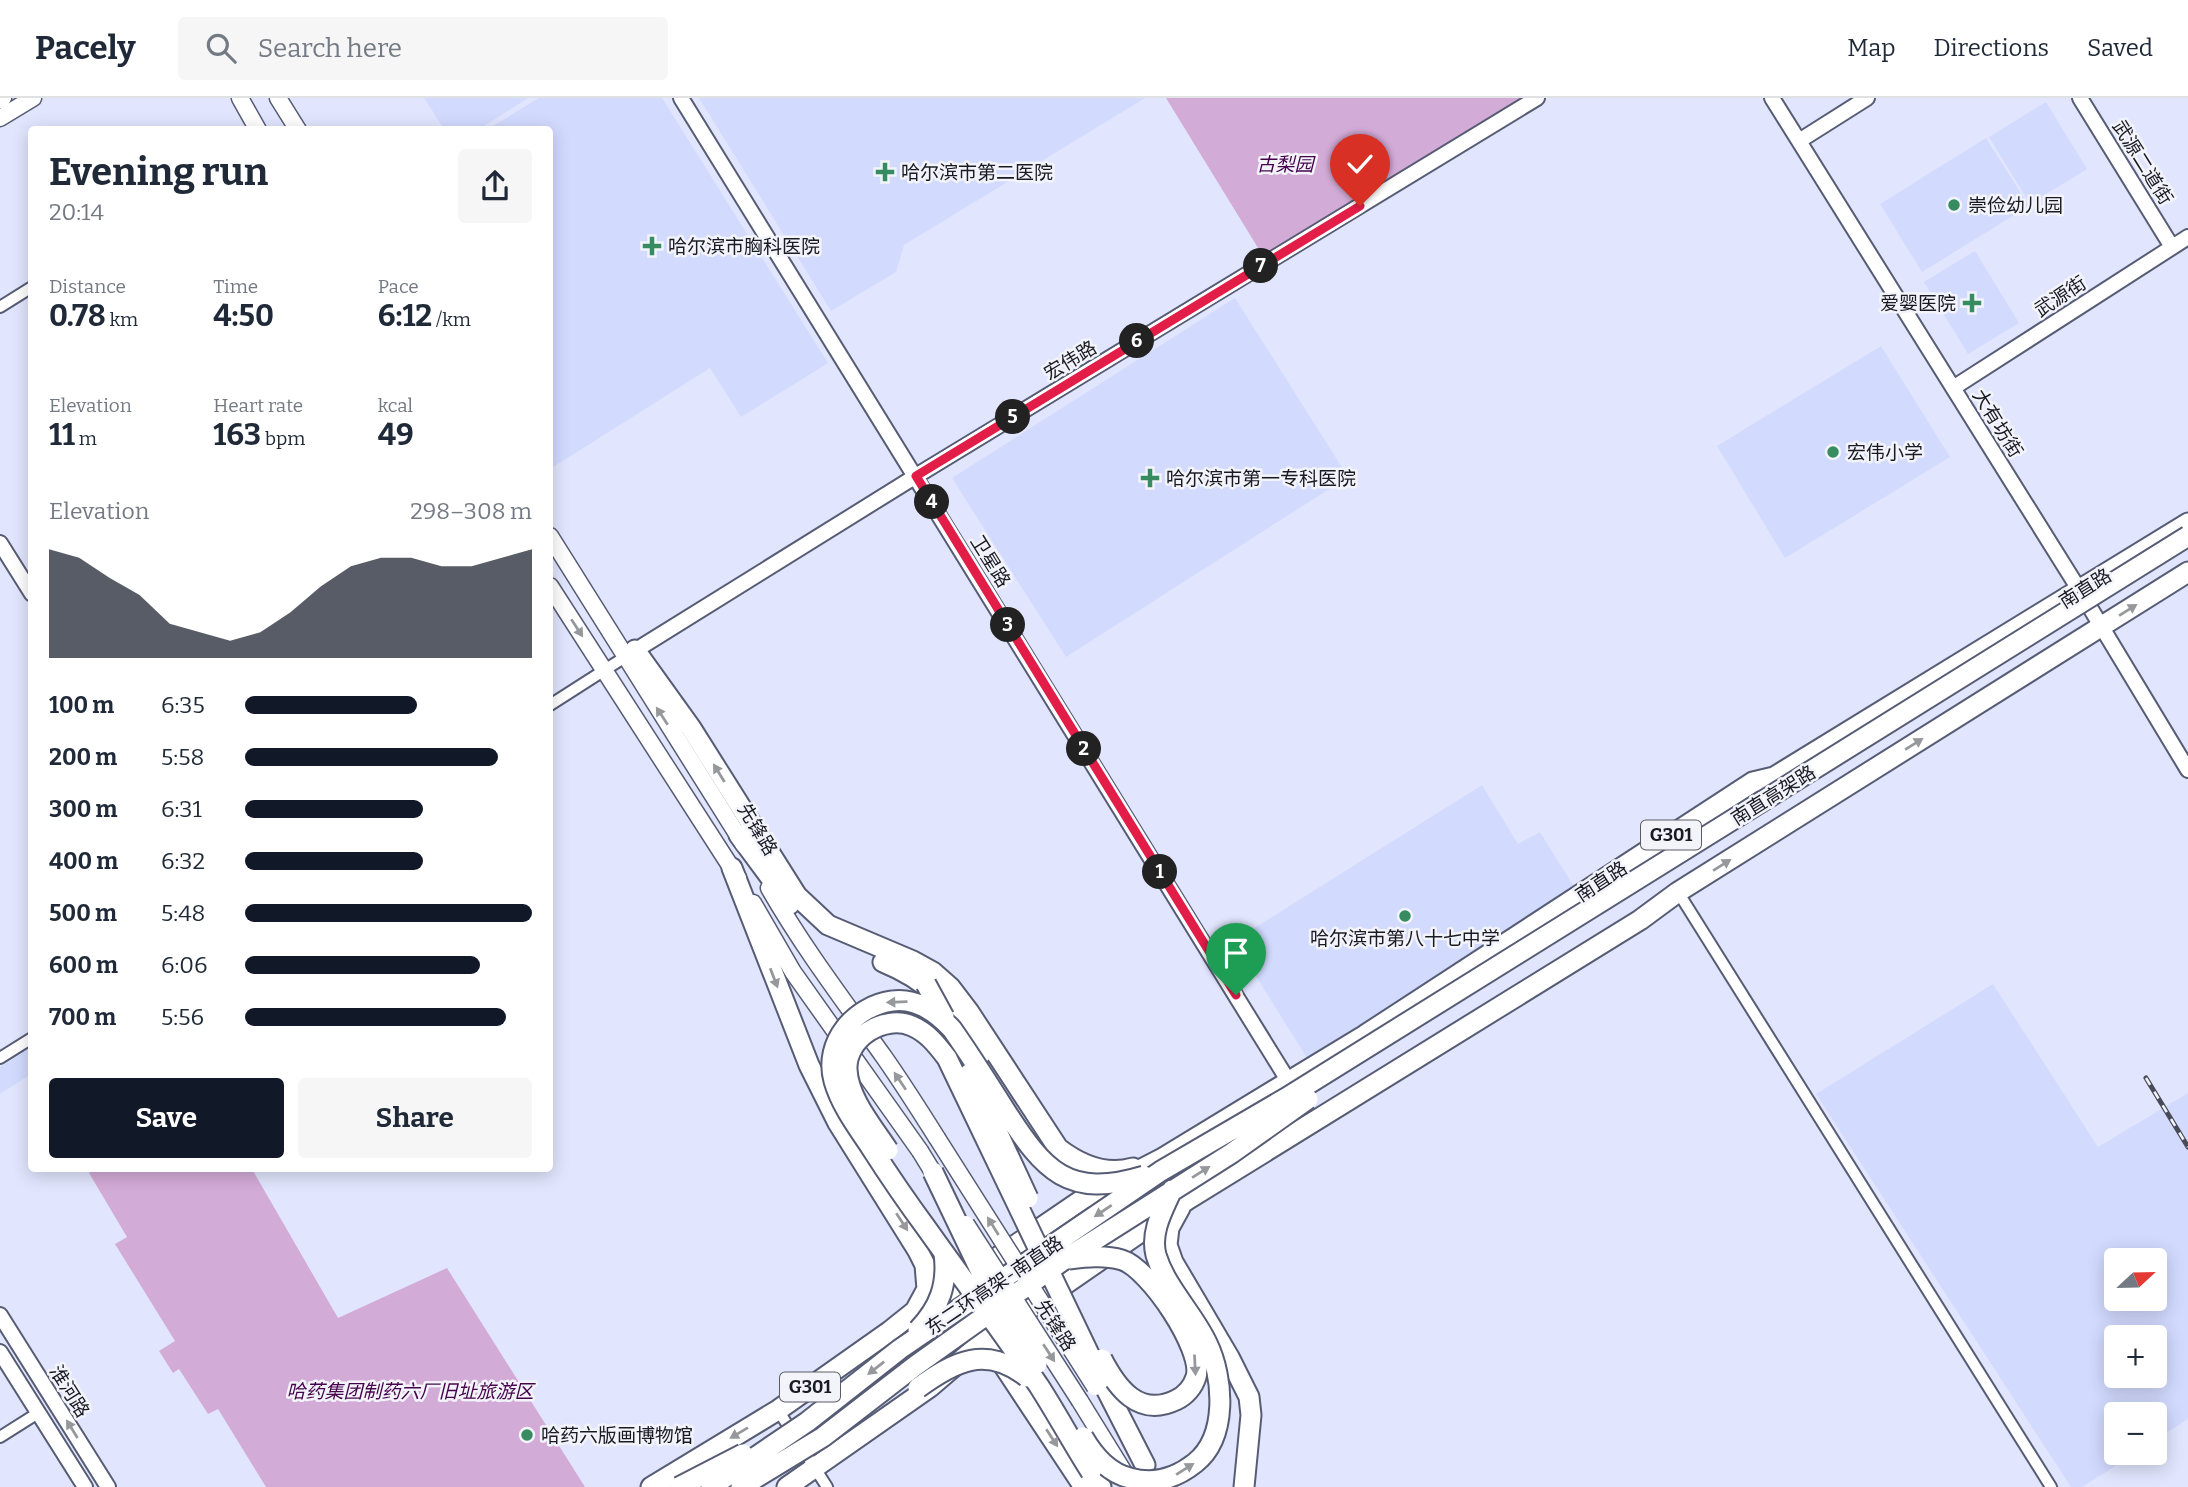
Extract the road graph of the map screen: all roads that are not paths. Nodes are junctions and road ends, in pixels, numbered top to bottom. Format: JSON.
{"nodes":[{"id":1,"x":33,"y":98,"type":"edge"},
{"id":2,"x":240,"y":98,"type":"edge"},
{"id":3,"x":278,"y":98,"type":"edge"},
{"id":4,"x":681,"y":98,"type":"edge"},
{"id":5,"x":1537,"y":98,"type":"edge"},
{"id":6,"x":1772,"y":98,"type":"edge"},
{"id":7,"x":1867,"y":98,"type":"edge"},
{"id":8,"x":2080,"y":98,"type":"edge"},
{"id":9,"x":0,"y":118,"type":"edge"},
{"id":10,"x":256,"y":126,"type":"edge"},
{"id":11,"x":296,"y":126,"type":"edge"},
{"id":12,"x":1799,"y":141,"type":"junction"},
{"id":13,"x":2188,"y":237,"type":"edge"},
{"id":14,"x":2172,"y":247,"type":"junction"},
{"id":15,"x":28,"y":290,"type":"edge"},
{"id":16,"x":0,"y":307,"type":"edge"},
{"id":17,"x":1953,"y":387,"type":"junction"},
{"id":18,"x":916,"y":476,"type":"junction"},
{"id":19,"x":2188,"y":523,"type":"edge"},
{"id":20,"x":2188,"y":536,"type":"edge"},
{"id":21,"x":553,"y":540,"type":"edge"},
{"id":22,"x":0,"y":544,"type":"edge"},
{"id":23,"x":2188,"y":550,"type":"edge"},
{"id":24,"x":0,"y":557,"type":"edge"},
{"id":25,"x":2188,"y":572,"type":"edge"},
{"id":26,"x":28,"y":588,"type":"edge"},
{"id":27,"x":553,"y":591,"type":"edge"},
{"id":28,"x":2080,"y":591,"type":"junction"},
{"id":29,"x":28,"y":601,"type":"edge"},
{"id":30,"x":2101,"y":626,"type":"junction"},
{"id":31,"x":630,"y":654,"type":"junction"},
{"id":32,"x":604,"y":671,"type":"junction"},
{"id":33,"x":553,"y":703,"type":"edge"},
{"id":34,"x":2188,"y":770,"type":"edge"},
{"id":35,"x":1753,"y":782,"type":"junction"},
{"id":36,"x":738,"y":835,"type":"junction"},
{"id":37,"x":732,"y":868,"type":"junction"},
{"id":38,"x":1678,"y":892,"type":"junction"},
{"id":39,"x":1640,"y":920,"type":"junction"},
{"id":40,"x":926,"y":984,"type":"junction"},
{"id":41,"x":28,"y":1040,"type":"edge"},
{"id":42,"x":0,"y":1058,"type":"edge"},
{"id":43,"x":1290,"y":1096,"type":"junction"},
{"id":44,"x":1216,"y":1137,"type":"junction"},
{"id":45,"x":1231,"y":1153,"type":"junction"},
{"id":46,"x":1161,"y":1165,"type":"junction"},
{"id":47,"x":933,"y":1172,"type":"junction"},
{"id":48,"x":1076,"y":1180,"type":"junction"},
{"id":49,"x":1180,"y":1195,"type":"junction"},
{"id":50,"x":1065,"y":1259,"type":"junction"},
{"id":51,"x":927,"y":1289,"type":"junction"},
{"id":52,"x":948,"y":1291,"type":"junction"},
{"id":53,"x":0,"y":1315,"type":"edge"},
{"id":54,"x":986,"y":1339,"type":"junction"},
{"id":55,"x":1208,"y":1345,"type":"junction"},
{"id":56,"x":900,"y":1349,"type":"junction"},
{"id":57,"x":0,"y":1352,"type":"edge"},
{"id":58,"x":1098,"y":1382,"type":"junction"},
{"id":59,"x":924,"y":1387,"type":"junction"},
{"id":60,"x":1030,"y":1388,"type":"junction"},
{"id":61,"x":778,"y":1410,"type":"junction"},
{"id":62,"x":38,"y":1413,"type":"junction"},
{"id":63,"x":807,"y":1422,"type":"junction"},
{"id":64,"x":0,"y":1437,"type":"edge"},
{"id":65,"x":822,"y":1437,"type":"junction"},
{"id":66,"x":820,"y":1463,"type":"junction"},
{"id":67,"x":1145,"y":1465,"type":"joint"},
{"id":68,"x":1092,"y":1482,"type":"edge"},
{"id":69,"x":85,"y":1487,"type":"edge"},
{"id":70,"x":108,"y":1487,"type":"edge"},
{"id":71,"x":651,"y":1487,"type":"edge"},
{"id":72,"x":679,"y":1487,"type":"edge"},
{"id":73,"x":711,"y":1487,"type":"edge"},
{"id":74,"x":741,"y":1487,"type":"edge"},
{"id":75,"x":760,"y":1487,"type":"edge"},
{"id":76,"x":787,"y":1487,"type":"edge"},
{"id":77,"x":827,"y":1487,"type":"edge"},
{"id":78,"x":1133,"y":1487,"type":"edge"},
{"id":79,"x":1156,"y":1487,"type":"edge"},
{"id":80,"x":1233,"y":1487,"type":"edge"},
{"id":81,"x":1244,"y":1487,"type":"edge"},
{"id":82,"x":2051,"y":1487,"type":"edge"}],
"edges":[{"from":1,"to":9,"type":"main road"},
{"from":2,"to":10,"type":"main road"},
{"from":3,"to":11,"type":"main road"},
{"from":4,"to":18,"type":"main road","name":"卫星路"},
{"from":5,"to":18,"type":"main road","name":"宏伟路"},
{"from":6,"to":12,"type":"main road","name":"大有坊街"},
{"from":7,"to":12,"type":"main road"},
{"from":8,"to":14,"type":"main road","name":"武源二道街"},
{"from":12,"to":17,"type":"main road","name":"大有坊街"},
{"from":13,"to":14,"type":"main road","name":"武源街"},
{"from":14,"to":17,"type":"main road","name":"武源街"},
{"from":15,"to":16,"type":"street"},
{"from":17,"to":28,"type":"main road","name":"大有坊街"},
{"from":18,"to":31,"type":"main road","name":"宏伟路"},
{"from":18,"to":43,"type":"main road","name":"卫星路"},
{"from":19,"to":28,"type":"highway","name":"南直路","number":"G301"},
{"from":20,"to":43,"type":"highway","name":"南直高架路","bridge":true},
{"from":21,"to":31,"type":"main road","name":"先锋路"},
{"from":22,"to":26,"type":"main road"},
{"from":23,"to":43,"type":"highway","name":"南直高架路","bridge":true},
{"from":24,"to":29,"type":"main road"},
{"from":30,"to":25,"type":"highway","number":"G301","one_way":true},
{"from":27,"to":32,"type":"main road","name":"先锋路","one_way":true},
{"from":28,"to":30,"type":"main road","name":"大有坊街"},
{"from":28,"to":35,"type":"highway","name":"南直路","number":"G301"},
{"from":30,"to":34,"type":"main road","name":"大有坊街"},
{"from":38,"to":30,"type":"highway","number":"G301","one_way":true},
{"from":31,"to":32,"type":"street"},
{"from":36,"to":31,"type":"main road","name":"先锋路","one_way":true},
{"from":46,"to":31,"type":"highway","one_way":true},
{"from":32,"to":33,"type":"street"},
{"from":32,"to":37,"type":"main road","name":"先锋路"},
{"from":35,"to":43,"type":"highway","name":"南直路","number":"G301"},
{"from":35,"to":44,"type":"highway","bridge":true},
{"from":36,"to":40,"type":"highway"},
{"from":58,"to":36,"type":"main road","name":"先锋路","one_way":true,"bridge":true},
{"from":37,"to":47,"type":"main road","name":"先锋路","bridge":true},
{"from":37,"to":51,"type":"highway","one_way":true},
{"from":38,"to":39,"type":"highway","number":"G301"},
{"from":38,"to":82,"type":"street"},
{"from":39,"to":45,"type":"highway","bridge":true},
{"from":39,"to":49,"type":"highway","number":"G301"},
{"from":40,"to":48,"type":"highway","bridge":true},
{"from":50,"to":40,"type":"highway","one_way":true,"bridge":true},
{"from":41,"to":42,"type":"street"},
{"from":43,"to":44,"type":"highway","name":"东二环高架-南直路","bridge":true},
{"from":43,"to":45,"type":"highway","name":"东二环高架-南直路","bridge":true},
{"from":43,"to":46,"type":"highway","name":"南直路","number":"G301"},
{"from":44,"to":46,"type":"highway","name":"东二环高架-南直路","bridge":true},
{"from":49,"to":45,"type":"highway","name":"东二环高架-南直路","one_way":true,"bridge":true},
{"from":46,"to":48,"type":"highway","bridge":true},
{"from":46,"to":49,"type":"street"},
{"from":46,"to":52,"type":"highway"},
{"from":46,"to":56,"type":"highway","name":"东二环高架-南直路","one_way":true,"bridge":true},
{"from":47,"to":55,"type":"highway","one_way":true,"bridge":true},
{"from":47,"to":78,"type":"main road","name":"先锋路","one_way":true,"bridge":true},
{"from":48,"to":60,"type":"highway","one_way":true,"bridge":true},
{"from":49,"to":50,"type":"highway","name":"东二环高架-南直路","bridge":true},
{"from":49,"to":54,"type":"highway","number":"G301"},
{"from":49,"to":55,"type":"highway","bridge":true},
{"from":49,"to":81,"type":"highway"},
{"from":50,"to":65,"type":"highway","name":"东二环高架-南直路","bridge":true},
{"from":51,"to":52,"type":"highway"},
{"from":51,"to":61,"type":"highway","number":"G301"},
{"from":52,"to":54,"type":"highway"},
{"from":70,"to":53,"type":"main road","name":"淮河路","one_way":true},
{"from":54,"to":59,"type":"highway","number":"G301"},
{"from":54,"to":60,"type":"highway"},
{"from":55,"to":80,"type":"highway","bridge":true},
{"from":56,"to":58,"type":"highway","bridge":true},
{"from":56,"to":63,"type":"highway","name":"东二环高架-南直路","one_way":true,"bridge":true},
{"from":57,"to":62,"type":"main road","name":"淮河路"},
{"from":58,"to":67,"type":"highway"},
{"from":59,"to":60,"type":"highway","bridge":true},
{"from":59,"to":66,"type":"highway"},
{"from":60,"to":68,"type":"highway","one_way":true,"bridge":true},
{"from":61,"to":66,"type":"street"},
{"from":61,"to":71,"type":"highway","number":"G301","one_way":true},
{"from":62,"to":64,"type":"street"},
{"from":62,"to":69,"type":"main road","name":"淮河路"},
{"from":63,"to":72,"type":"highway","bridge":true},
{"from":63,"to":73,"type":"highway","name":"东二环高架-南直路","bridge":true},
{"from":65,"to":74,"type":"highway","name":"东二环高架-南直路","bridge":true},
{"from":65,"to":75,"type":"highway","bridge":true},
{"from":66,"to":76,"type":"highway"},
{"from":66,"to":77,"type":"street"},
{"from":67,"to":79,"type":"main road"}]}
